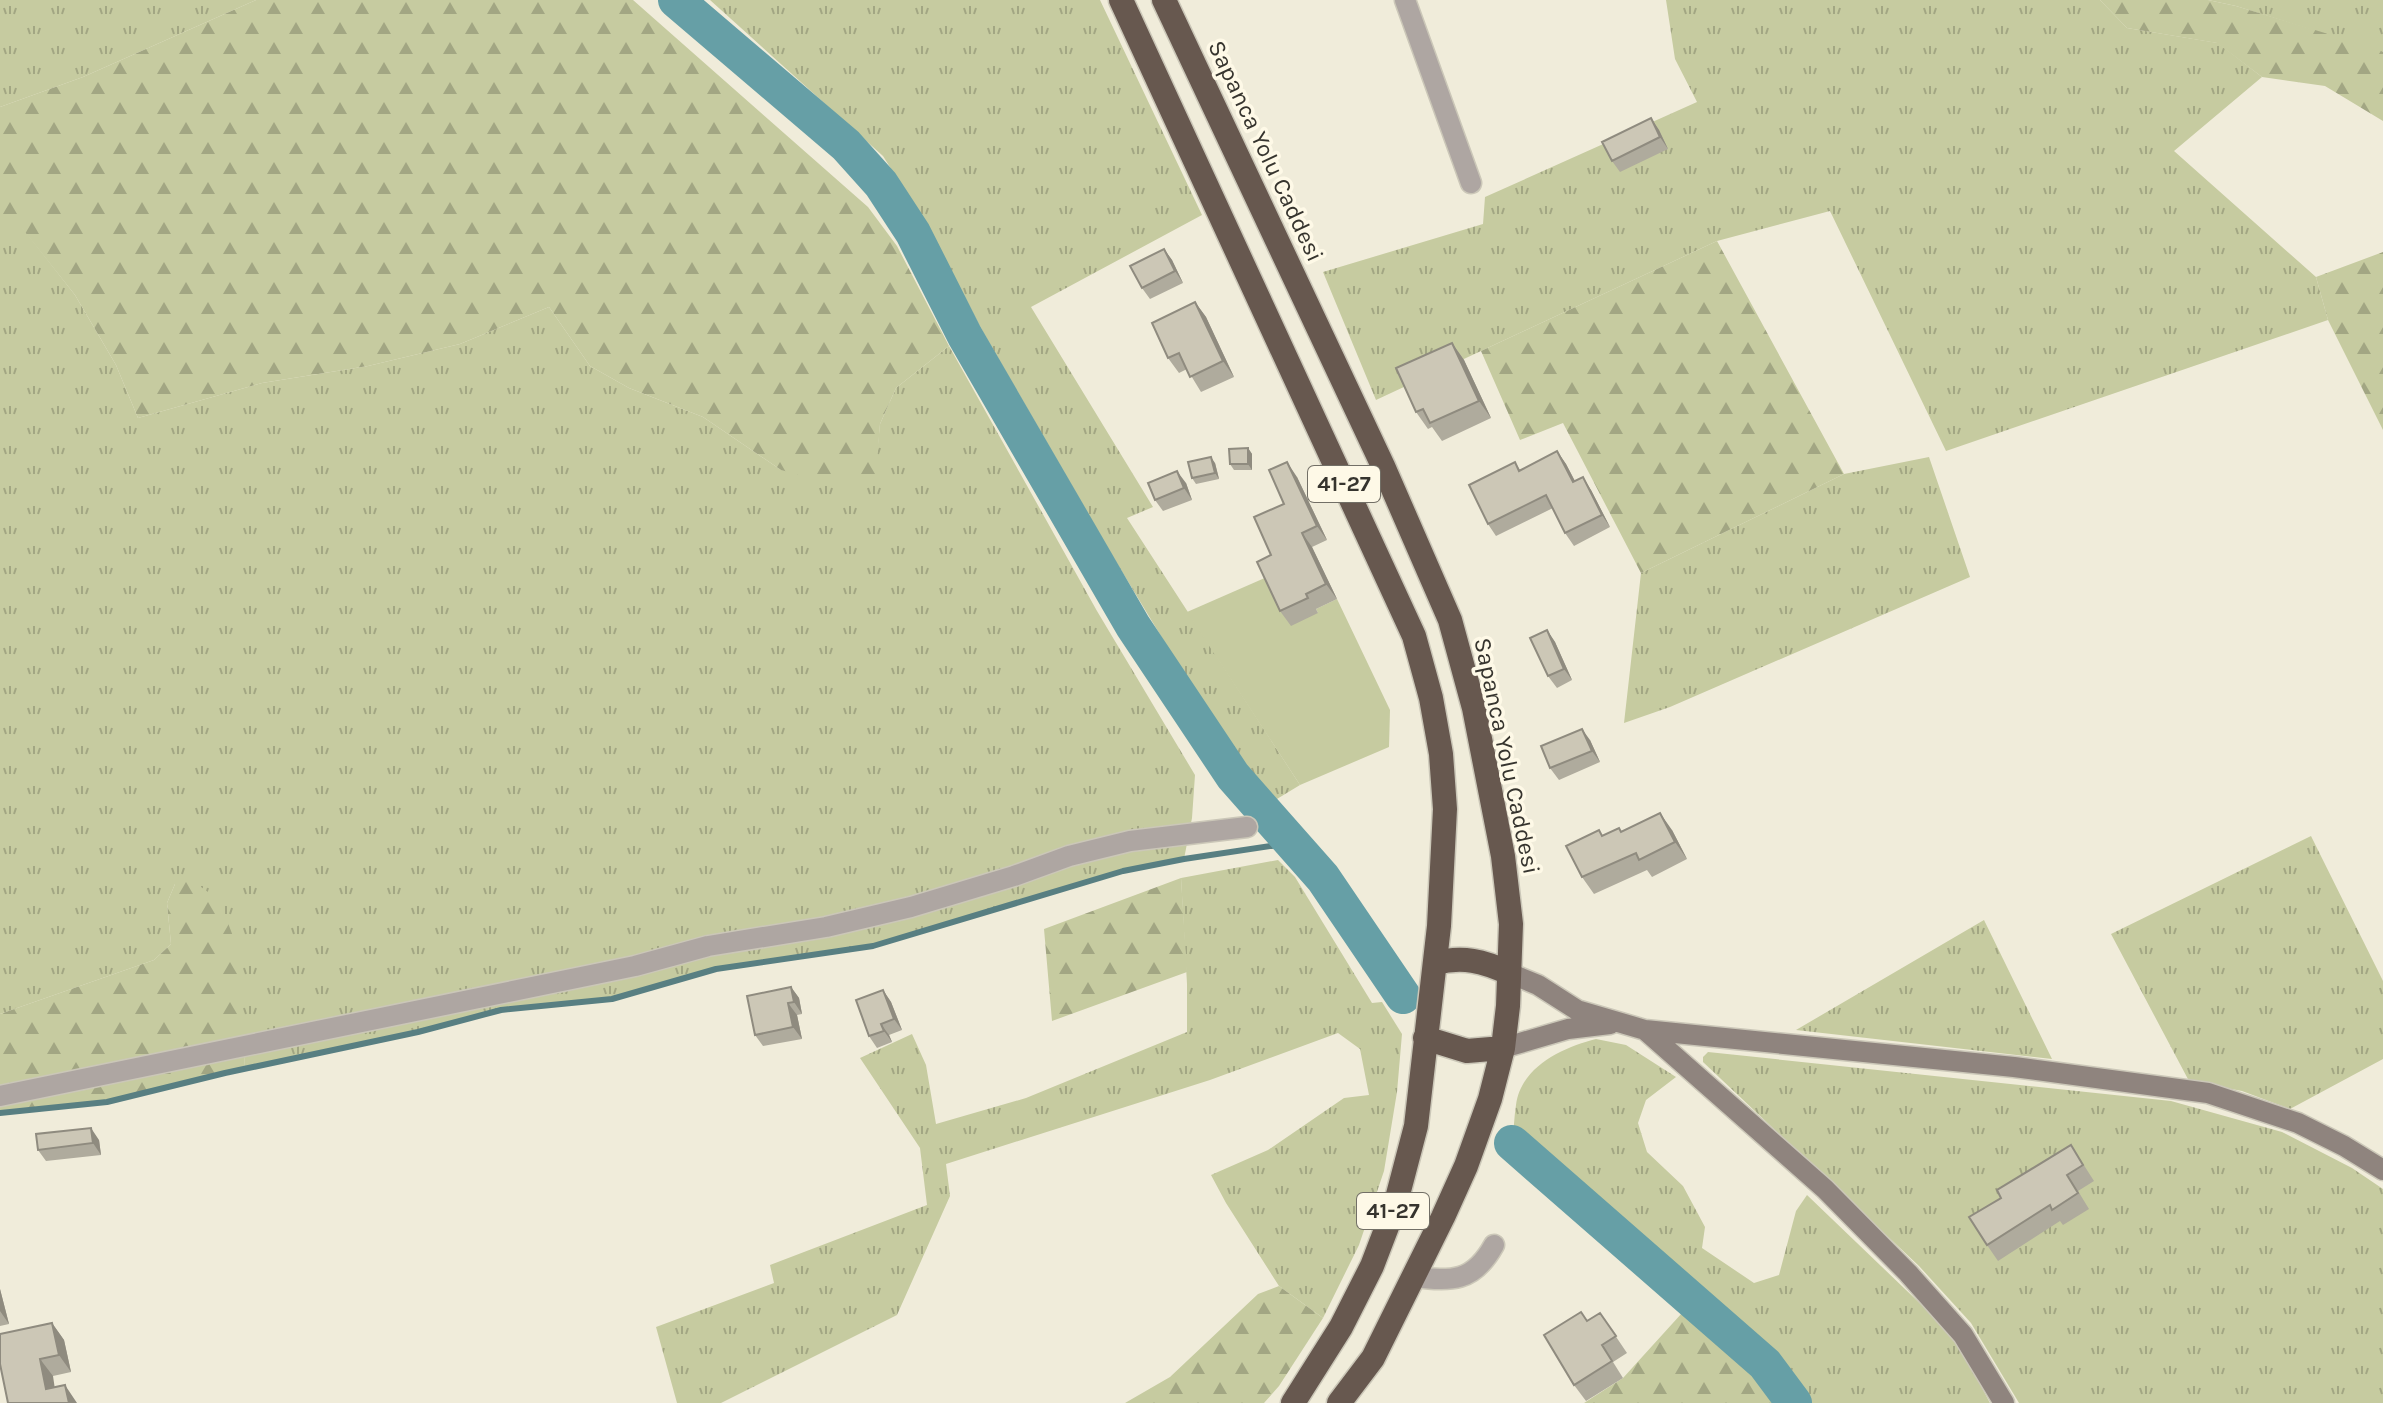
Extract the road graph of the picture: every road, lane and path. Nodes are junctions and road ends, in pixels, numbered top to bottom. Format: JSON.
{"nodes":[{"id":1,"x":1121,"y":0,"type":"edge"},
{"id":2,"x":1164,"y":0,"type":"edge"},
{"id":3,"x":1405,"y":0,"type":"edge"},
{"id":4,"x":1471,"y":183,"type":"dead end"},
{"id":5,"x":1247,"y":827,"type":"dead end"},
{"id":6,"x":1435,"y":963,"type":"junction"},
{"id":7,"x":1509,"y":973,"type":"junction"},
{"id":8,"x":1618,"y":1023,"type":"junction"},
{"id":9,"x":1645,"y":1030,"type":"junction"},
{"id":10,"x":1425,"y":1038,"type":"junction"},
{"id":11,"x":1503,"y":1048,"type":"junction"},
{"id":12,"x":0,"y":1096,"type":"edge"},
{"id":13,"x":2383,"y":1170,"type":"edge"},
{"id":14,"x":1494,"y":1245,"type":"dead end"},
{"id":15,"x":1413,"y":1277,"type":"junction"},
{"id":16,"x":1293,"y":1403,"type":"edge"},
{"id":17,"x":1339,"y":1403,"type":"edge"},
{"id":18,"x":2004,"y":1403,"type":"edge"}],
"edges":[{"from":1,"to":6,"type":"highway","number":"41-27"},
{"from":2,"to":7,"type":"highway","name":"Sapanca Yolu Caddesi"},
{"from":3,"to":4,"type":"street"},
{"from":5,"to":12,"type":"street"},
{"from":6,"to":7,"type":"highway"},
{"from":6,"to":10,"type":"highway","number":"41-27"},
{"from":7,"to":8,"type":"street"},
{"from":7,"to":11,"type":"highway","name":"Sapanca Yolu Caddesi"},
{"from":8,"to":9,"type":"street"},
{"from":8,"to":11,"type":"street"},
{"from":9,"to":13,"type":"street"},
{"from":9,"to":18,"type":"street"},
{"from":10,"to":11,"type":"highway"},
{"from":10,"to":16,"type":"highway","number":"41-27"},
{"from":11,"to":15,"type":"highway","name":"Sapanca Yolu Caddesi"},
{"from":14,"to":15,"type":"street"},
{"from":15,"to":17,"type":"highway","name":"Sapanca Yolu Caddesi"}]}
